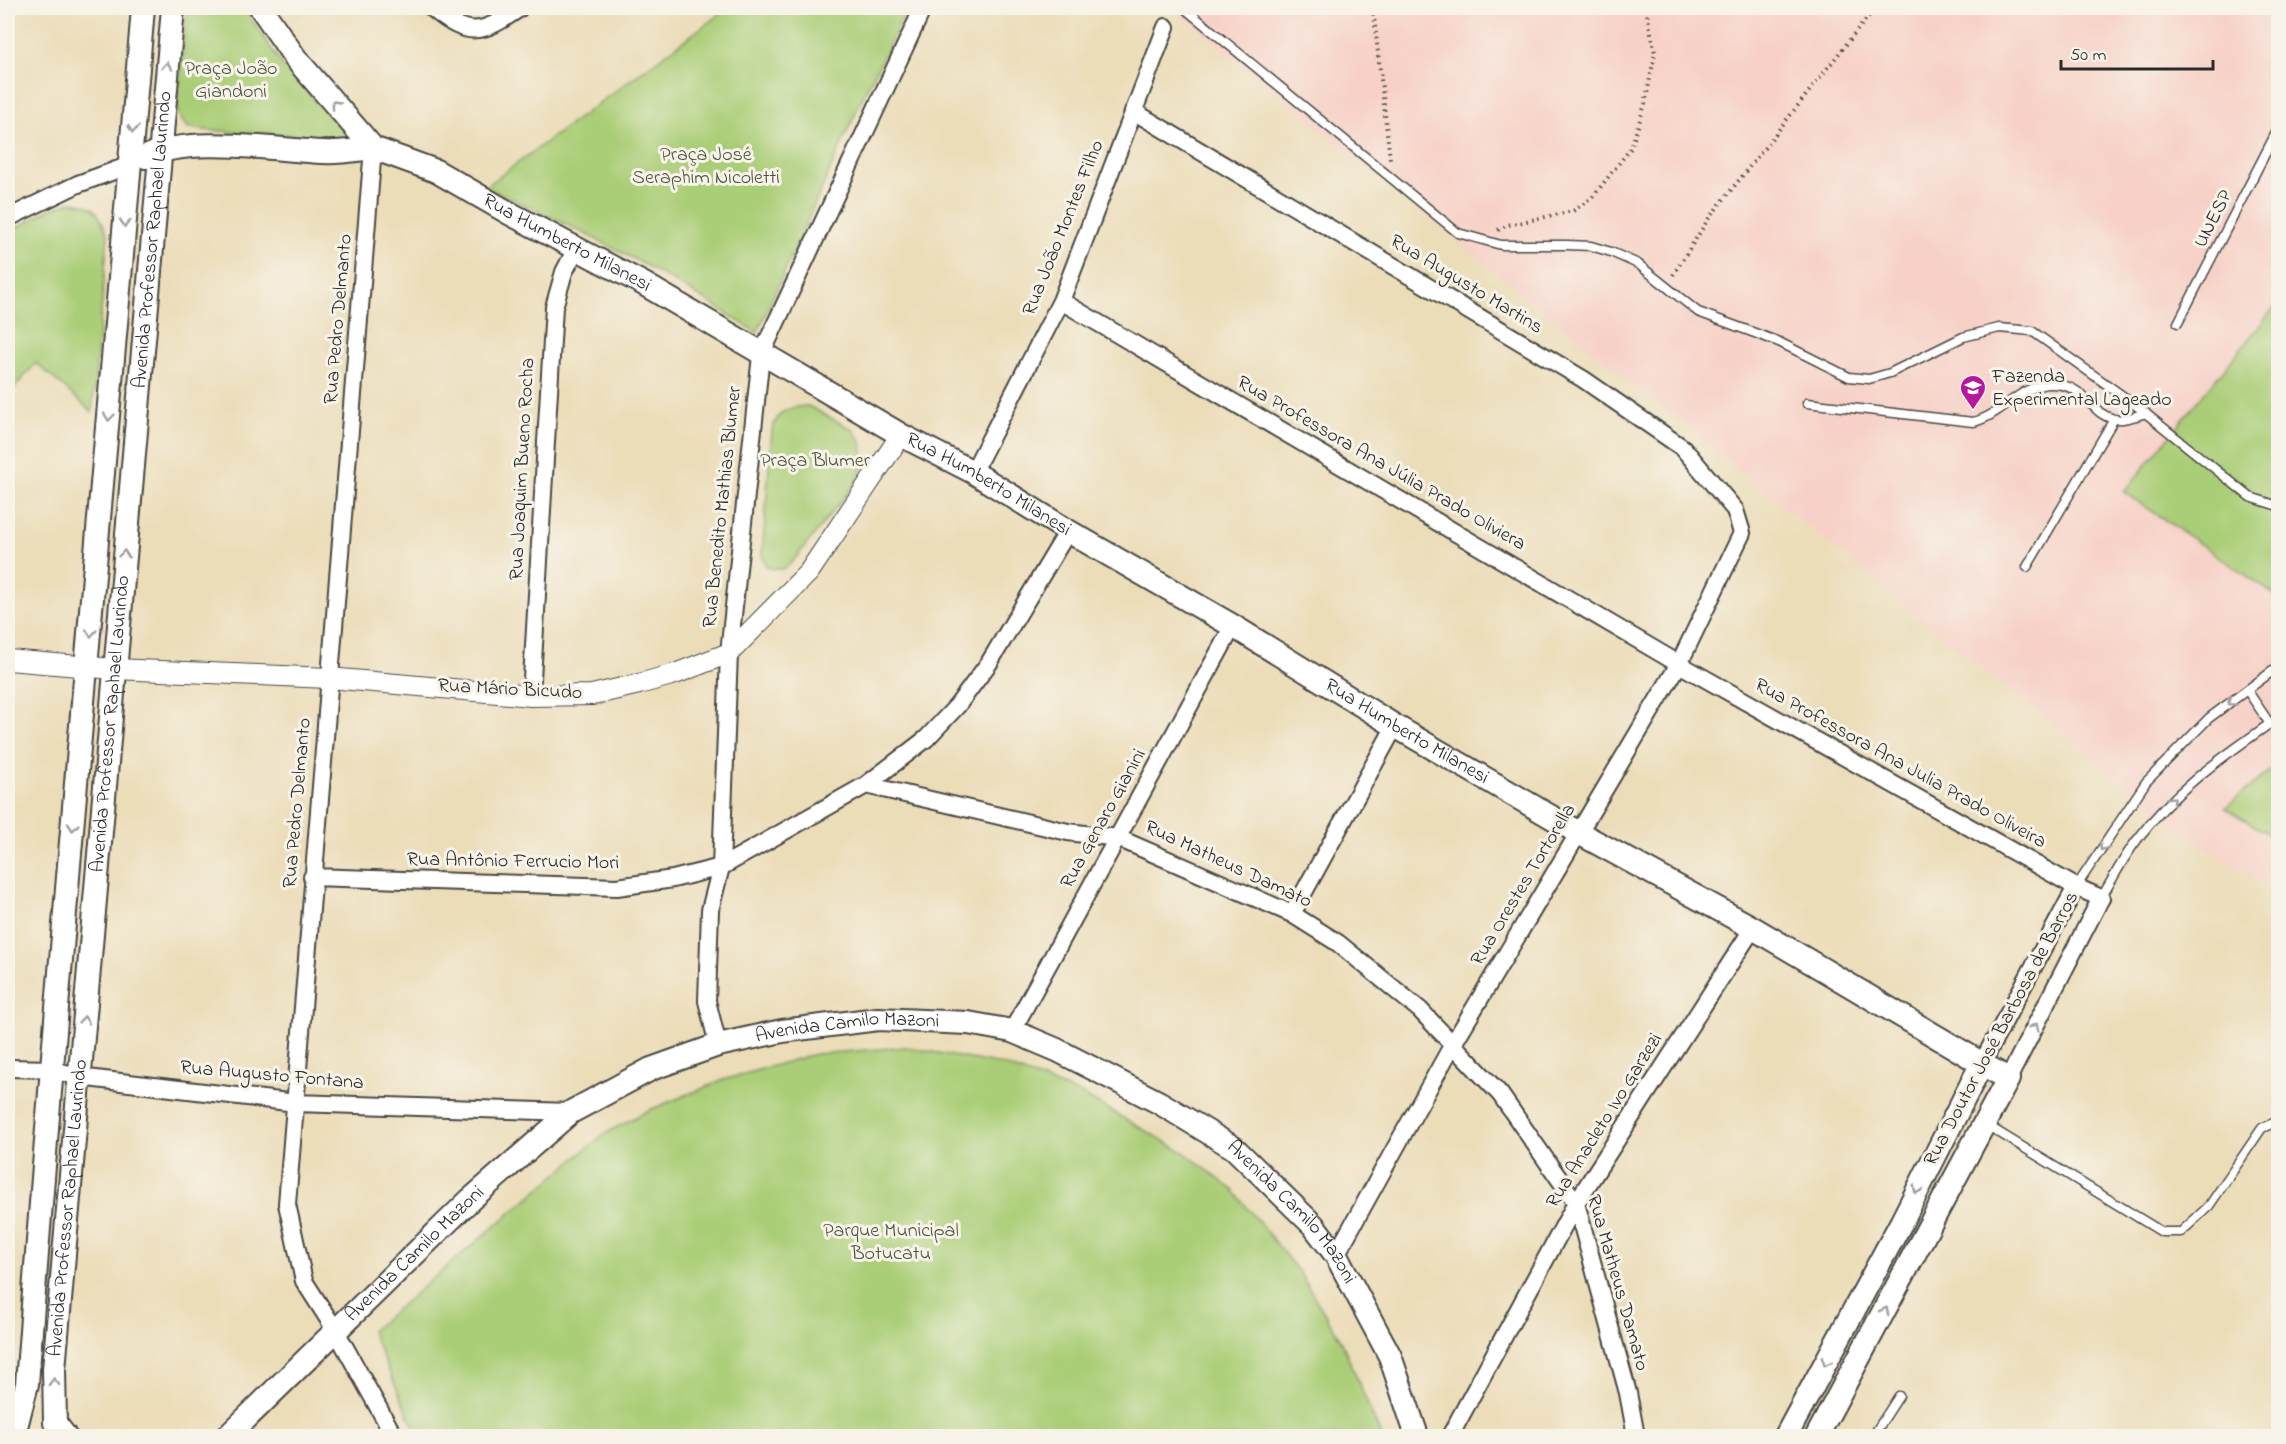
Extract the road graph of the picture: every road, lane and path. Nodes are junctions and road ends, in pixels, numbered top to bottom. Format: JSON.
{"nodes":[{"id":1,"x":143,"y":8,"type":"edge"},
{"id":2,"x":173,"y":8,"type":"edge"},
{"id":3,"x":261,"y":8,"type":"edge"},
{"id":4,"x":432,"y":8,"type":"edge"},
{"id":5,"x":520,"y":8,"type":"edge"},
{"id":6,"x":923,"y":8,"type":"edge"},
{"id":7,"x":1184,"y":8,"type":"edge"},
{"id":8,"x":1373,"y":8,"type":"edge"},
{"id":9,"x":1646,"y":8,"type":"edge"},
{"id":10,"x":1875,"y":8,"type":"edge"},
{"id":11,"x":1166,"y":27,"type":"dead end"},
{"id":12,"x":1133,"y":111,"type":"junction"},
{"id":13,"x":2278,"y":129,"type":"edge"},
{"id":14,"x":373,"y":148,"type":"junction"},
{"id":15,"x":159,"y":150,"type":"junction"},
{"id":16,"x":130,"y":165,"type":"junction"},
{"id":17,"x":1394,"y":180,"type":"junction"},
{"id":18,"x":8,"y":218,"type":"edge"},
{"id":19,"x":1479,"y":240,"type":"junction"},
{"id":20,"x":576,"y":249,"type":"junction"},
{"id":21,"x":1666,"y":285,"type":"junction"},
{"id":22,"x":1061,"y":301,"type":"junction"},
{"id":23,"x":2178,"y":323,"type":"dead end"},
{"id":24,"x":761,"y":355,"type":"junction"},
{"id":25,"x":1808,"y":403,"type":"dead end"},
{"id":26,"x":2146,"y":413,"type":"junction"},
{"id":27,"x":2114,"y":419,"type":"junction"},
{"id":28,"x":901,"y":435,"type":"junction"},
{"id":29,"x":973,"y":472,"type":"junction"},
{"id":30,"x":2278,"y":506,"type":"edge"},
{"id":31,"x":1068,"y":531,"type":"junction"},
{"id":32,"x":1742,"y":534,"type":"joint"},
{"id":33,"x":2027,"y":567,"type":"dead end"},
{"id":34,"x":1233,"y":626,"type":"junction"},
{"id":35,"x":729,"y":653,"type":"junction"},
{"id":36,"x":8,"y":660,"type":"edge"},
{"id":37,"x":1679,"y":664,"type":"junction"},
{"id":38,"x":88,"y":667,"type":"junction"},
{"id":39,"x":2278,"y":667,"type":"edge"},
{"id":40,"x":114,"y":669,"type":"junction"},
{"id":41,"x":329,"y":678,"type":"junction"},
{"id":42,"x":2247,"y":690,"type":"junction"},
{"id":43,"x":531,"y":696,"type":"junction"},
{"id":44,"x":2278,"y":718,"type":"edge"},
{"id":45,"x":2270,"y":724,"type":"junction"},
{"id":46,"x":1395,"y":726,"type":"junction"},
{"id":47,"x":866,"y":785,"type":"junction"},
{"id":48,"x":1579,"y":833,"type":"junction"},
{"id":49,"x":1118,"y":837,"type":"junction"},
{"id":50,"x":721,"y":867,"type":"junction"},
{"id":51,"x":312,"y":878,"type":"junction"},
{"id":52,"x":2076,"y":887,"type":"junction"},
{"id":53,"x":2101,"y":898,"type":"junction"},
{"id":54,"x":1292,"y":914,"type":"junction"},
{"id":55,"x":1753,"y":928,"type":"junction"},
{"id":56,"x":1012,"y":1031,"type":"junction"},
{"id":57,"x":1453,"y":1044,"type":"junction"},
{"id":58,"x":718,"y":1045,"type":"junction"},
{"id":59,"x":1982,"y":1063,"type":"junction"},
{"id":60,"x":8,"y":1068,"type":"edge"},
{"id":61,"x":51,"y":1069,"type":"junction"},
{"id":62,"x":80,"y":1077,"type":"junction"},
{"id":63,"x":2008,"y":1079,"type":"junction"},
{"id":64,"x":296,"y":1104,"type":"junction"},
{"id":65,"x":571,"y":1113,"type":"junction"},
{"id":66,"x":2278,"y":1121,"type":"edge"},
{"id":67,"x":1984,"y":1124,"type":"junction"},
{"id":68,"x":1576,"y":1203,"type":"junction"},
{"id":69,"x":1336,"y":1255,"type":"junction"},
{"id":70,"x":336,"y":1331,"type":"junction"},
{"id":71,"x":1899,"y":1396,"type":"dead end"},
{"id":72,"x":8,"y":1430,"type":"edge"},
{"id":73,"x":1875,"y":1433,"type":"dead end"},
{"id":74,"x":65,"y":1437,"type":"edge"},
{"id":75,"x":228,"y":1437,"type":"edge"},
{"id":76,"x":394,"y":1437,"type":"edge"},
{"id":77,"x":1418,"y":1437,"type":"edge"},
{"id":78,"x":1450,"y":1437,"type":"edge"},
{"id":79,"x":1636,"y":1437,"type":"edge"},
{"id":80,"x":1786,"y":1437,"type":"edge"},
{"id":81,"x":1817,"y":1437,"type":"edge"}],
"edges":[{"from":1,"to":16,"type":"main road","name":"Avenida Professor Raphael Laurindo","one_way":true},
{"from":15,"to":2,"type":"main road","name":"Avenida Professor Raphael Laurindo","one_way":true},
{"from":14,"to":3,"type":"main road","name":"Rua Humberto Milanesi","one_way":true},
{"from":4,"to":5,"type":"street"},
{"from":6,"to":24,"type":"street","name":"Rua Benedito Mathias Blumer"},
{"from":7,"to":17,"type":"lane"},
{"from":8,"to":17,"type":"path"},
{"from":9,"to":19,"type":"path"},
{"from":10,"to":21,"type":"path"},
{"from":11,"to":12,"type":"street","name":"Rua João Montes Filho"},
{"from":12,"to":22,"type":"street","name":"Rua João Montes Filho"},
{"from":12,"to":32,"type":"street","name":"Rua Augusto Martins"},
{"from":13,"to":23,"type":"lane","name":"UNESP"},
{"from":14,"to":15,"type":"main road"},
{"from":14,"to":20,"type":"main road","name":"Rua Humberto Milanesi"},
{"from":14,"to":41,"type":"street","name":"Rua Pedro Delmanto"},
{"from":15,"to":16,"type":"main road"},
{"from":40,"to":15,"type":"main road","name":"Avenida Professor Raphael Laurindo","one_way":true},
{"from":16,"to":18,"type":"street"},
{"from":16,"to":38,"type":"main road","name":"Avenida Professor Raphael Laurindo","one_way":true},
{"from":17,"to":19,"type":"lane"},
{"from":19,"to":21,"type":"lane"},
{"from":20,"to":24,"type":"main road","name":"Rua Humberto Milanesi"},
{"from":20,"to":43,"type":"street","name":"Rua Joaquim Bueno Rocha"},
{"from":21,"to":26,"type":"lane"},
{"from":22,"to":29,"type":"street","name":"Rua João Montes Filho"},
{"from":22,"to":37,"type":"street","name":"Rua Professora Ana Júlia Prado Oliviera"},
{"from":24,"to":28,"type":"main road","name":"Rua Humberto Milanesi"},
{"from":24,"to":35,"type":"street","name":"Rua Benedito Mathias Blumer"},
{"from":25,"to":27,"type":"lane"},
{"from":26,"to":27,"type":"lane"},
{"from":26,"to":30,"type":"lane"},
{"from":27,"to":33,"type":"lane"},
{"from":28,"to":29,"type":"main road","name":"Rua Humberto Milanesi"},
{"from":28,"to":35,"type":"street","name":"Rua Mário Bicudo"},
{"from":29,"to":31,"type":"main road","name":"Rua Humberto Milanesi"},
{"from":31,"to":34,"type":"main road","name":"Rua Humberto Milanesi"},
{"from":31,"to":47,"type":"street","name":"Rua Antônio Ferrucio Mori"},
{"from":32,"to":37,"type":"street","name":"Rua Orestes Tortorella"},
{"from":34,"to":46,"type":"main road","name":"Rua Humberto Milanesi"},
{"from":34,"to":49,"type":"street","name":"Rua Genaro Gianini"},
{"from":35,"to":43,"type":"street","name":"Rua Mário Bicudo"},
{"from":35,"to":50,"type":"street","name":"Rua Benedito Mathias Blumer"},
{"from":36,"to":38,"type":"street","name":"Rua Mário Bicudo"},
{"from":37,"to":48,"type":"street","name":"Rua Orestes Tortorella"},
{"from":37,"to":52,"type":"street","name":"Rua Professora Ana Julia Prado Oliveira"},
{"from":38,"to":40,"type":"street","name":"Rua Mário Bicudo"},
{"from":38,"to":61,"type":"main road","name":"Avenida Professor Raphael Laurindo","one_way":true},
{"from":39,"to":42,"type":"lane","name":"Rua Doutor José Barbosa de Barros"},
{"from":40,"to":41,"type":"street","name":"Rua Mário Bicudo"},
{"from":62,"to":40,"type":"main road","name":"Avenida Professor Raphael Laurindo","one_way":true},
{"from":41,"to":43,"type":"street","name":"Rua Mário Bicudo"},
{"from":41,"to":51,"type":"street","name":"Rua Pedro Delmanto"},
{"from":42,"to":45,"type":"lane"},
{"from":42,"to":52,"type":"lane","name":"Rua Doutor José Barbosa de Barros","one_way":true},
{"from":44,"to":45,"type":"lane","name":"Rua Doutor José Barbosa de Barros"},
{"from":53,"to":45,"type":"lane","name":"Rua Doutor José Barbosa de Barros","one_way":true},
{"from":46,"to":48,"type":"main road","name":"Rua Humberto Milanesi"},
{"from":46,"to":54,"type":"street"},
{"from":47,"to":49,"type":"street","name":"Rua Matheus Damato"},
{"from":47,"to":50,"type":"street","name":"Rua Antônio Ferrucio Mori"},
{"from":48,"to":55,"type":"main road","name":"Rua Humberto Milanesi"},
{"from":48,"to":57,"type":"street","name":"Rua Orestes Tortorella"},
{"from":49,"to":54,"type":"street","name":"Rua Matheus Damato"},
{"from":49,"to":56,"type":"street","name":"Rua Genaro Gianini"},
{"from":50,"to":51,"type":"street","name":"Rua Antônio Ferrucio Mori"},
{"from":50,"to":58,"type":"street","name":"Rua Benedito Mathias Blumer"},
{"from":51,"to":64,"type":"street","name":"Rua Pedro Delmanto"},
{"from":52,"to":53,"type":"street","name":"Rua Professora Ana Julia Prado Oliveira"},
{"from":52,"to":59,"type":"street","name":"Rua Doutor José Barbosa de Barros"},
{"from":63,"to":53,"type":"street","name":"Rua Doutor José Barbosa de Barros","one_way":true},
{"from":54,"to":57,"type":"street","name":"Rua Matheus Damato"},
{"from":55,"to":59,"type":"main road","name":"Rua Humberto Milanesi"},
{"from":55,"to":68,"type":"street","name":"Rua Anacleto Ivo Garzezi"},
{"from":56,"to":58,"type":"main road","name":"Avenida Camilo Mazoni"},
{"from":56,"to":69,"type":"main road","name":"Avenida Camilo Mazoni"},
{"from":57,"to":68,"type":"street","name":"Rua Matheus Damato"},
{"from":57,"to":69,"type":"street","name":"Rua Orestes Tortorella"},
{"from":58,"to":65,"type":"main road","name":"Avenida Camilo Mazoni"},
{"from":59,"to":63,"type":"main road","name":"Rua Humberto Milanesi"},
{"from":59,"to":80,"type":"main road","name":"Rua Doutor José Barbosa de Barros","one_way":true},
{"from":60,"to":61,"type":"street","name":"Rua Augusto Fontana"},
{"from":61,"to":62,"type":"street","name":"Rua Augusto Fontana"},
{"from":61,"to":72,"type":"main road","name":"Avenida Professor Raphael Laurindo"},
{"from":62,"to":64,"type":"street","name":"Rua Augusto Fontana"},
{"from":74,"to":62,"type":"main road","name":"Avenida Professor Raphael Laurindo","one_way":true},
{"from":63,"to":67,"type":"main road","name":"Rua Doutor José Barbosa de Barros"},
{"from":64,"to":65,"type":"street","name":"Rua Augusto Fontana"},
{"from":64,"to":70,"type":"street","name":"Rua Pedro Delmanto"},
{"from":65,"to":70,"type":"main road","name":"Avenida Camilo Mazoni"},
{"from":66,"to":67,"type":"lane"},
{"from":81,"to":67,"type":"main road","name":"Rua Doutor José Barbosa de Barros","one_way":true},
{"from":68,"to":78,"type":"street","name":"Rua Anacleto Ivo Garzezi"},
{"from":68,"to":79,"type":"street","name":"Rua Matheus Damato"},
{"from":69,"to":77,"type":"main road","name":"Avenida Camilo Mazoni"},
{"from":70,"to":75,"type":"main road","name":"Avenida Camilo Mazoni"},
{"from":70,"to":76,"type":"street","name":"Rua Pedro Delmanto"},
{"from":71,"to":73,"type":"lane"}]}
